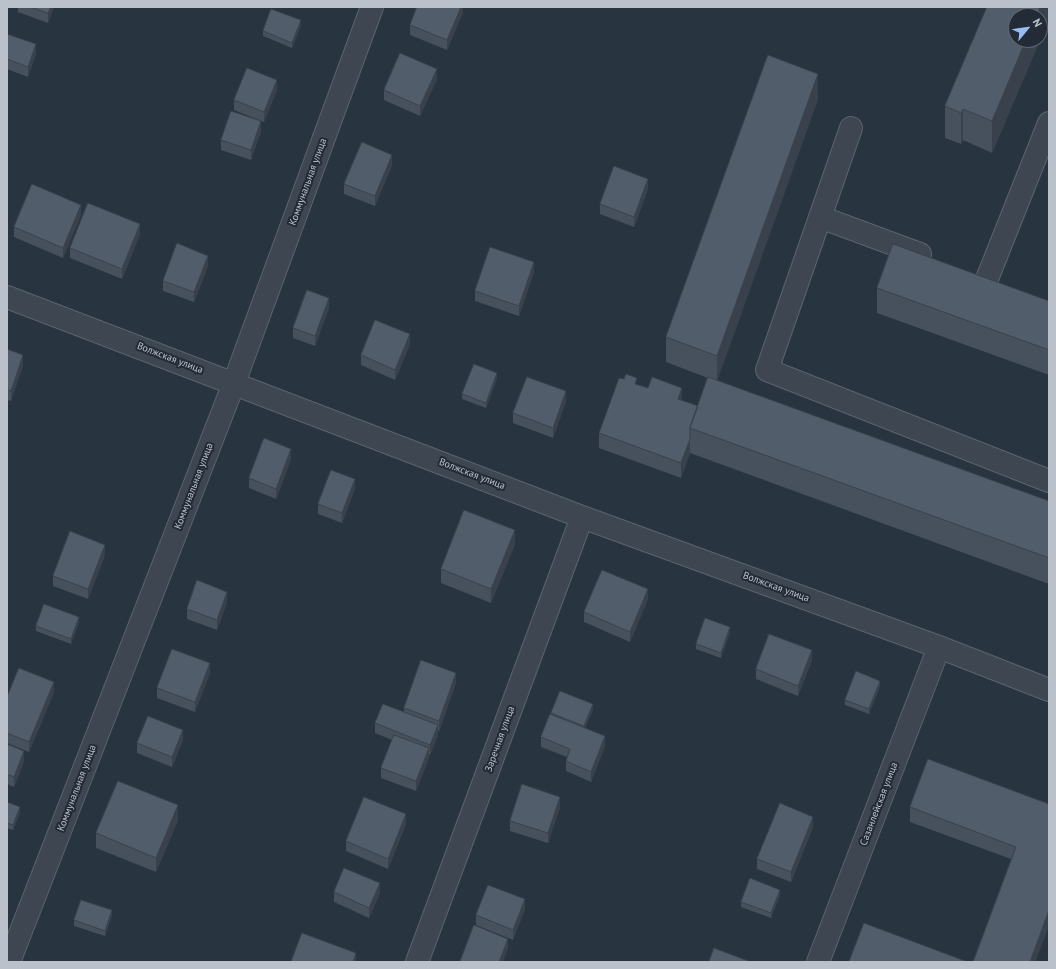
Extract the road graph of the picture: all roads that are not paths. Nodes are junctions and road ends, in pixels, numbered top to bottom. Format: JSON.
{"nodes":[{"id":1,"x":372,"y":7,"type":"edge"},
{"id":2,"x":1049,"y":123,"type":"edge"},
{"id":3,"x":851,"y":128,"type":"dead end"},
{"id":4,"x":820,"y":217,"type":"junction"},
{"id":5,"x":936,"y":260,"type":"edge"},
{"id":6,"x":965,"y":271,"type":"edge"},
{"id":7,"x":987,"y":279,"type":"junction"},
{"id":8,"x":1008,"y":287,"type":"edge"},
{"id":9,"x":7,"y":297,"type":"edge"},
{"id":10,"x":234,"y":383,"type":"junction"},
{"id":11,"x":1049,"y":481,"type":"edge"},
{"id":12,"x":582,"y":517,"type":"junction"},
{"id":13,"x":939,"y":647,"type":"junction"},
{"id":14,"x":1049,"y":690,"type":"edge"},
{"id":15,"x":9,"y":962,"type":"edge"},
{"id":16,"x":417,"y":962,"type":"edge"},
{"id":17,"x":818,"y":962,"type":"edge"}],
"edges":[{"from":1,"to":10,"type":"street","name":"Коммунальная улица"},
{"from":2,"to":7,"type":"street"},
{"from":3,"to":4,"type":"street"},
{"from":4,"to":5,"type":"street"},
{"from":4,"to":11,"type":"street"},
{"from":6,"to":7,"type":"street"},
{"from":7,"to":8,"type":"street"},
{"from":9,"to":10,"type":"street","name":"Волжская улица"},
{"from":10,"to":12,"type":"street","name":"Волжская улица"},
{"from":10,"to":15,"type":"street","name":"Коммунальная улица"},
{"from":12,"to":13,"type":"street","name":"Волжская улица"},
{"from":12,"to":16,"type":"street","name":"Заречная улица"},
{"from":13,"to":14,"type":"street","name":"Волжская улица"},
{"from":13,"to":17,"type":"street","name":"Сазанлейская улица"}]}
